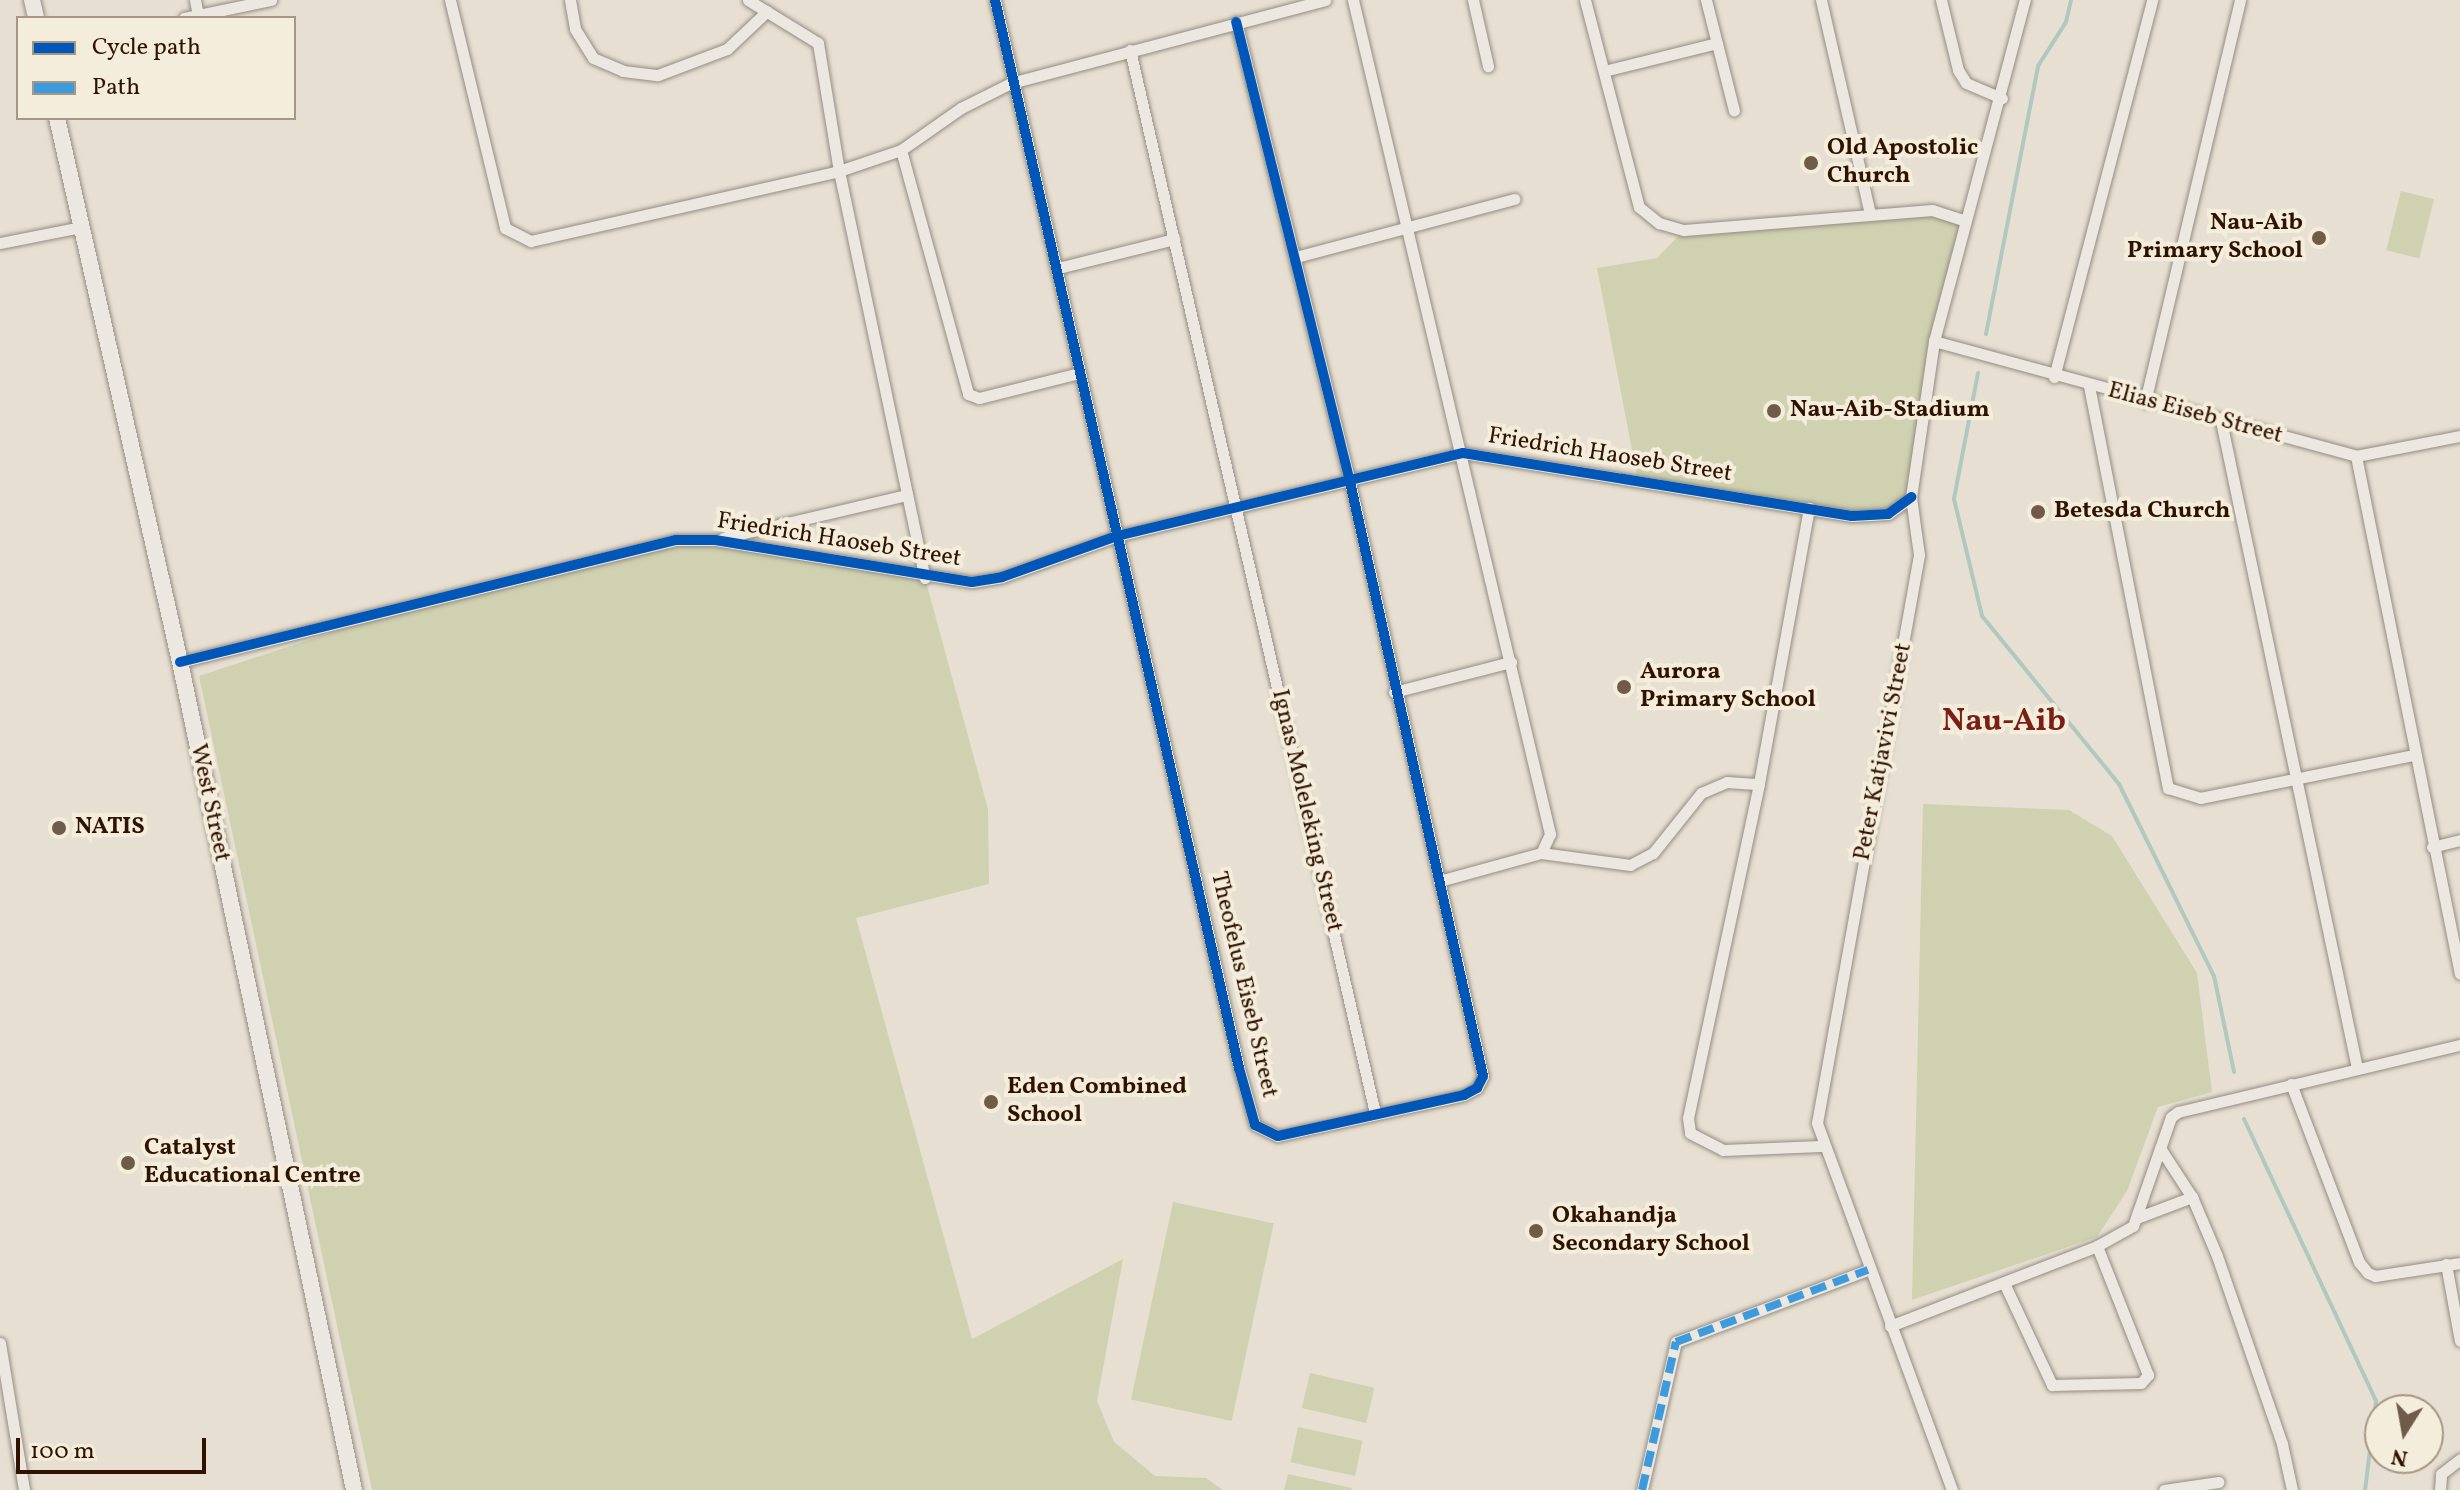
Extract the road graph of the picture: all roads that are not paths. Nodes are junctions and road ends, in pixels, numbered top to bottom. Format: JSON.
{"nodes":[{"id":1,"x":195,"y":0,"type":"edge"},
{"id":2,"x":271,"y":0,"type":"edge"},
{"id":3,"x":450,"y":0,"type":"edge"},
{"id":4,"x":570,"y":0,"type":"edge"},
{"id":5,"x":748,"y":0,"type":"edge"},
{"id":6,"x":995,"y":0,"type":"edge"},
{"id":7,"x":1325,"y":0,"type":"edge"},
{"id":8,"x":1353,"y":0,"type":"edge"},
{"id":9,"x":1473,"y":0,"type":"edge"},
{"id":10,"x":1585,"y":0,"type":"edge"},
{"id":11,"x":1706,"y":0,"type":"edge"},
{"id":12,"x":1821,"y":0,"type":"edge"},
{"id":13,"x":1941,"y":0,"type":"edge"},
{"id":14,"x":2025,"y":0,"type":"edge"},
{"id":15,"x":2152,"y":0,"type":"edge"},
{"id":16,"x":2240,"y":0,"type":"edge"},
{"id":17,"x":767,"y":11,"type":"junction"},
{"id":18,"x":198,"y":15,"type":"junction"},
{"id":19,"x":193,"y":16,"type":"edge"},
{"id":20,"x":1236,"y":22,"type":"junction"},
{"id":21,"x":1717,"y":43,"type":"junction"},
{"id":22,"x":1130,"y":50,"type":"junction"},
{"id":23,"x":1488,"y":66,"type":"dead end"},
{"id":24,"x":1604,"y":71,"type":"junction"},
{"id":25,"x":1011,"y":83,"type":"junction"},
{"id":26,"x":2002,"y":98,"type":"junction"},
{"id":27,"x":1734,"y":111,"type":"dead end"},
{"id":28,"x":57,"y":120,"type":"edge"},
{"id":29,"x":901,"y":150,"type":"junction"},
{"id":30,"x":839,"y":171,"type":"junction"},
{"id":31,"x":1514,"y":199,"type":"dead end"},
{"id":32,"x":1870,"y":214,"type":"junction"},
{"id":33,"x":1965,"y":221,"type":"junction"},
{"id":34,"x":1402,"y":225,"type":"junction"},
{"id":35,"x":81,"y":227,"type":"junction"},
{"id":36,"x":1174,"y":239,"type":"junction"},
{"id":37,"x":0,"y":243,"type":"edge"},
{"id":38,"x":1296,"y":257,"type":"junction"},
{"id":39,"x":1058,"y":268,"type":"junction"},
{"id":40,"x":1934,"y":341,"type":"junction"},
{"id":41,"x":1079,"y":373,"type":"junction"},
{"id":42,"x":2054,"y":377,"type":"junction"},
{"id":43,"x":2089,"y":386,"type":"junction"},
{"id":44,"x":2145,"y":402,"type":"junction"},
{"id":45,"x":2221,"y":421,"type":"junction"},
{"id":46,"x":2460,"y":436,"type":"edge"},
{"id":47,"x":1463,"y":453,"type":"junction"},
{"id":48,"x":2356,"y":456,"type":"junction"},
{"id":49,"x":1350,"y":482,"type":"junction"},
{"id":50,"x":907,"y":495,"type":"junction"},
{"id":51,"x":1911,"y":497,"type":"junction"},
{"id":52,"x":1237,"y":508,"type":"junction"},
{"id":53,"x":1809,"y":508,"type":"junction"},
{"id":54,"x":1117,"y":536,"type":"junction"},
{"id":55,"x":715,"y":540,"type":"junction"},
{"id":56,"x":925,"y":578,"type":"junction"},
{"id":57,"x":180,"y":662,"type":"junction"},
{"id":58,"x":1511,"y":662,"type":"junction"},
{"id":59,"x":1394,"y":692,"type":"junction"},
{"id":60,"x":2413,"y":755,"type":"junction"},
{"id":61,"x":2295,"y":779,"type":"junction"},
{"id":62,"x":1759,"y":784,"type":"junction"},
{"id":63,"x":2460,"y":840,"type":"edge"},
{"id":64,"x":2432,"y":847,"type":"junction"},
{"id":65,"x":1541,"y":853,"type":"junction"},
{"id":66,"x":1439,"y":881,"type":"junction"},
{"id":67,"x":2460,"y":974,"type":"edge"},
{"id":68,"x":2460,"y":1045,"type":"edge"},
{"id":69,"x":2357,"y":1068,"type":"junction"},
{"id":70,"x":2291,"y":1084,"type":"junction"},
{"id":71,"x":1375,"y":1113,"type":"junction"},
{"id":72,"x":1821,"y":1146,"type":"junction"},
{"id":73,"x":2160,"y":1148,"type":"junction"},
{"id":74,"x":2192,"y":1197,"type":"junction"},
{"id":75,"x":2139,"y":1217,"type":"junction"},
{"id":76,"x":2097,"y":1246,"type":"junction"},
{"id":77,"x":2460,"y":1263,"type":"edge"},
{"id":78,"x":2446,"y":1264,"type":"junction"},
{"id":79,"x":1868,"y":1270,"type":"junction"},
{"id":80,"x":2004,"y":1283,"type":"junction"},
{"id":81,"x":1890,"y":1326,"type":"junction"},
{"id":82,"x":2460,"y":1341,"type":"edge"},
{"id":83,"x":0,"y":1343,"type":"edge"},
{"id":84,"x":2460,"y":1459,"type":"edge"},
{"id":85,"x":2218,"y":1482,"type":"dead end"},
{"id":86,"x":24,"y":1490,"type":"edge"},
{"id":87,"x":354,"y":1490,"type":"edge"},
{"id":88,"x":1642,"y":1490,"type":"edge"},
{"id":89,"x":1952,"y":1490,"type":"edge"},
{"id":90,"x":2164,"y":1490,"type":"edge"},
{"id":91,"x":2292,"y":1490,"type":"edge"},
{"id":92,"x":2440,"y":1490,"type":"edge"}],
"edges":[{"from":1,"to":18,"type":"street"},
{"from":2,"to":18,"type":"street"},
{"from":3,"to":30,"type":"street"},
{"from":4,"to":17,"type":"street"},
{"from":5,"to":17,"type":"street"},
{"from":6,"to":25,"type":"street"},
{"from":7,"to":20,"type":"street"},
{"from":8,"to":34,"type":"street"},
{"from":9,"to":23,"type":"street"},
{"from":10,"to":24,"type":"street"},
{"from":11,"to":21,"type":"street"},
{"from":12,"to":32,"type":"street"},
{"from":13,"to":26,"type":"street"},
{"from":14,"to":26,"type":"street","name":"Peter Katjavivi Street"},
{"from":15,"to":42,"type":"street"},
{"from":16,"to":44,"type":"street"},
{"from":17,"to":30,"type":"street"},
{"from":18,"to":19,"type":"street"},
{"from":20,"to":22,"type":"street"},
{"from":20,"to":38,"type":"street","name":"Theofelus Eiseb Street"},
{"from":21,"to":24,"type":"street"},
{"from":21,"to":27,"type":"street"},
{"from":22,"to":25,"type":"street"},
{"from":22,"to":36,"type":"street","name":"Ignas Moleleking Street"},
{"from":24,"to":32,"type":"street"},
{"from":25,"to":29,"type":"street"},
{"from":25,"to":39,"type":"street"},
{"from":26,"to":33,"type":"street","name":"Peter Katjavivi Street"},
{"from":28,"to":35,"type":"street","name":"West Street"},
{"from":29,"to":30,"type":"street"},
{"from":29,"to":41,"type":"street"},
{"from":30,"to":50,"type":"street"},
{"from":31,"to":34,"type":"street"},
{"from":32,"to":33,"type":"street"},
{"from":33,"to":40,"type":"street","name":"Peter Katjavivi Street"},
{"from":34,"to":38,"type":"street"},
{"from":34,"to":47,"type":"street"},
{"from":35,"to":37,"type":"street"},
{"from":35,"to":57,"type":"street","name":"West Street"},
{"from":36,"to":39,"type":"street"},
{"from":36,"to":52,"type":"street","name":"Ignas Moleleking Street"},
{"from":38,"to":49,"type":"street","name":"Theofelus Eiseb Street"},
{"from":39,"to":41,"type":"street"},
{"from":40,"to":42,"type":"street","name":"Elias Eiseb Street"},
{"from":40,"to":51,"type":"street","name":"Peter Katjavivi Street"},
{"from":41,"to":54,"type":"street"},
{"from":42,"to":43,"type":"street","name":"Elias Eiseb Street"},
{"from":43,"to":44,"type":"street","name":"Elias Eiseb Street"},
{"from":43,"to":61,"type":"street"},
{"from":44,"to":45,"type":"street","name":"Elias Eiseb Street"},
{"from":45,"to":48,"type":"street","name":"Elias Eiseb Street"},
{"from":45,"to":61,"type":"street"},
{"from":46,"to":48,"type":"street","name":"Elias Eiseb Street"},
{"from":47,"to":49,"type":"street","name":"Friedrich Haoseb Street"},
{"from":47,"to":53,"type":"street","name":"Friedrich Haoseb Street"},
{"from":47,"to":58,"type":"street"},
{"from":48,"to":60,"type":"street"},
{"from":49,"to":52,"type":"street","name":"Friedrich Haoseb Street"},
{"from":49,"to":59,"type":"street","name":"Theofelus Eiseb Street"},
{"from":50,"to":55,"type":"street"},
{"from":50,"to":56,"type":"street"},
{"from":51,"to":53,"type":"street","name":"Friedrich Haoseb Street"},
{"from":51,"to":72,"type":"street","name":"Peter Katjavivi Street"},
{"from":52,"to":54,"type":"street","name":"Friedrich Haoseb Street"},
{"from":52,"to":71,"type":"street","name":"Ignas Moleleking Street"},
{"from":53,"to":62,"type":"street"},
{"from":54,"to":56,"type":"street","name":"Friedrich Haoseb Street"},
{"from":54,"to":71,"type":"street","name":"Theofelus Eiseb Street"},
{"from":55,"to":56,"type":"street","name":"Friedrich Haoseb Street"},
{"from":55,"to":57,"type":"street","name":"Friedrich Haoseb Street"},
{"from":57,"to":87,"type":"street","name":"West Street"},
{"from":58,"to":59,"type":"street"},
{"from":58,"to":65,"type":"street"},
{"from":59,"to":66,"type":"street","name":"Theofelus Eiseb Street"},
{"from":60,"to":61,"type":"street"},
{"from":60,"to":64,"type":"street"},
{"from":61,"to":69,"type":"street"},
{"from":62,"to":65,"type":"street"},
{"from":62,"to":72,"type":"street"},
{"from":63,"to":64,"type":"street"},
{"from":64,"to":67,"type":"street"},
{"from":65,"to":66,"type":"street"},
{"from":66,"to":71,"type":"street","name":"Theofelus Eiseb Street"},
{"from":68,"to":69,"type":"street"},
{"from":69,"to":70,"type":"street"},
{"from":70,"to":73,"type":"street"},
{"from":70,"to":78,"type":"street"},
{"from":72,"to":79,"type":"street","name":"Peter Katjavivi Street"},
{"from":73,"to":74,"type":"street"},
{"from":73,"to":75,"type":"street"},
{"from":74,"to":75,"type":"street"},
{"from":74,"to":91,"type":"street"},
{"from":75,"to":76,"type":"street"},
{"from":76,"to":80,"type":"street"},
{"from":76,"to":80,"type":"street"},
{"from":77,"to":78,"type":"street"},
{"from":78,"to":82,"type":"street"},
{"from":79,"to":81,"type":"street","name":"Peter Katjavivi Street"},
{"from":79,"to":88,"type":"street"},
{"from":80,"to":81,"type":"street"},
{"from":81,"to":89,"type":"street","name":"Peter Katjavivi Street"},
{"from":83,"to":86,"type":"street"},
{"from":84,"to":92,"type":"street"},
{"from":85,"to":90,"type":"street"}]}
